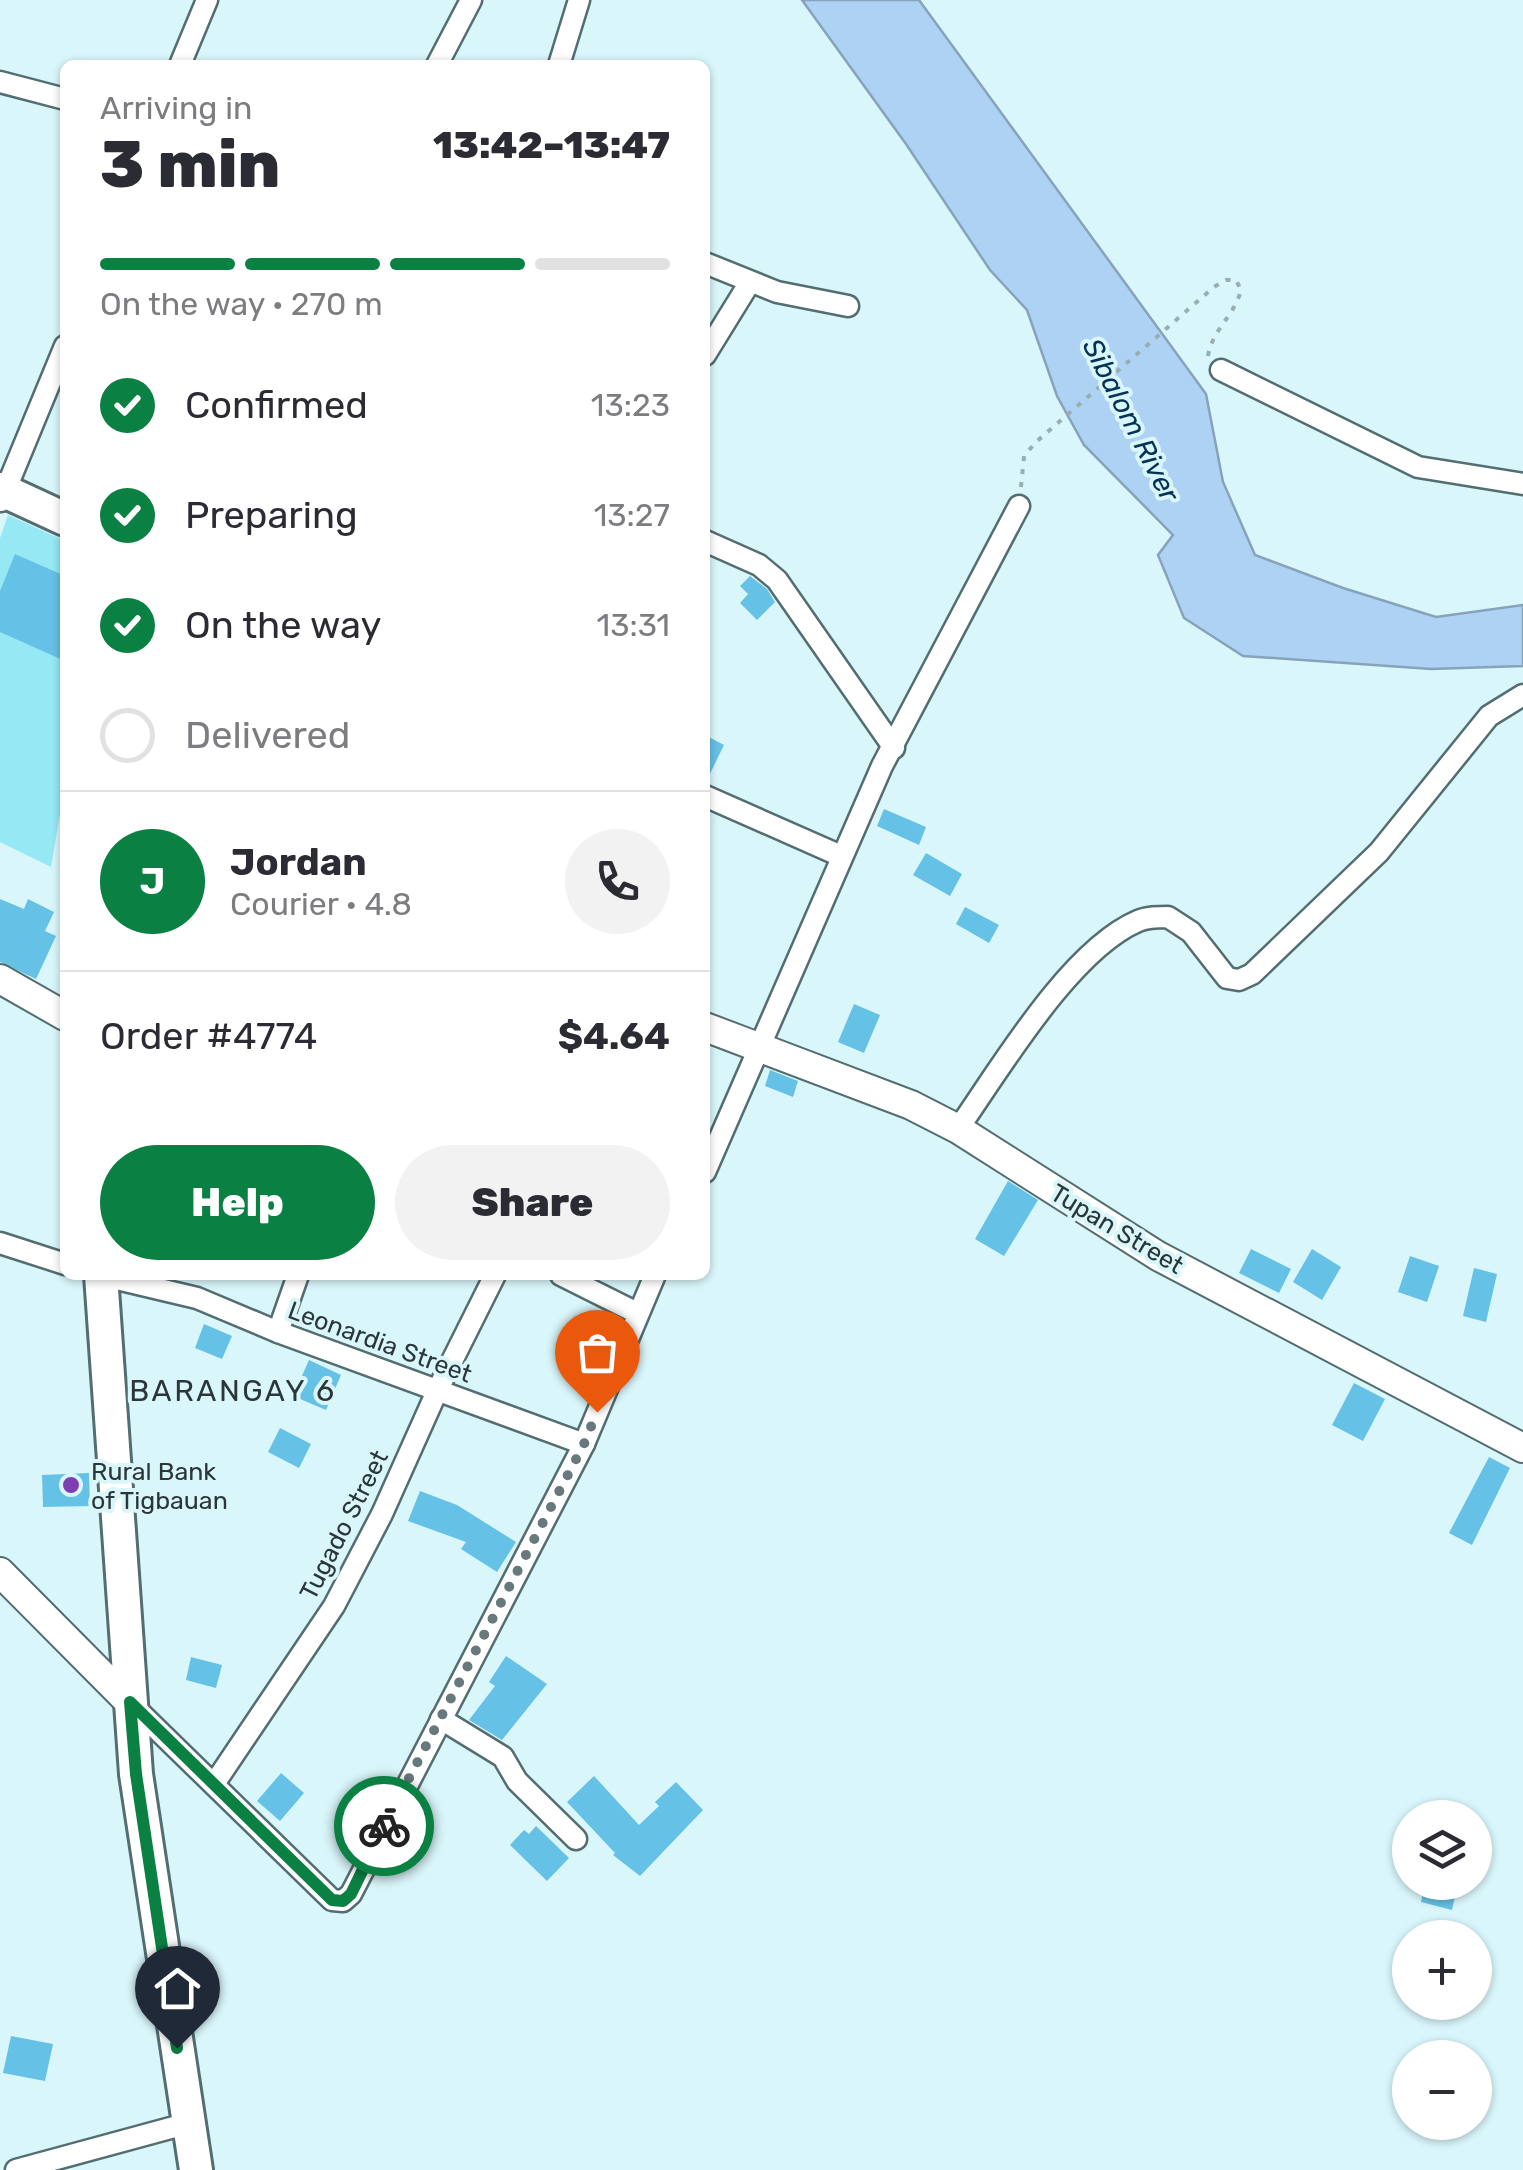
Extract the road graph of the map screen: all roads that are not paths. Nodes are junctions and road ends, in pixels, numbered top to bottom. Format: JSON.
{"nodes":[{"id":1,"x":207,"y":0,"type":"edge"},
{"id":2,"x":471,"y":0,"type":"edge"},
{"id":3,"x":579,"y":0,"type":"edge"},
{"id":4,"x":182,"y":60,"type":"edge"},
{"id":5,"x":440,"y":60,"type":"edge"},
{"id":6,"x":561,"y":60,"type":"edge"},
{"id":7,"x":0,"y":82,"type":"edge"},
{"id":8,"x":60,"y":98,"type":"edge"},
{"id":9,"x":710,"y":265,"type":"edge"},
{"id":10,"x":750,"y":282,"type":"junction"},
{"id":11,"x":848,"y":306,"type":"dead end"},
{"id":12,"x":710,"y":346,"type":"edge"},
{"id":13,"x":60,"y":358,"type":"edge"},
{"id":14,"x":1222,"y":370,"type":"road end"},
{"id":15,"x":1523,"y":484,"type":"edge"},
{"id":16,"x":2,"y":494,"type":"edge"},
{"id":17,"x":1019,"y":506,"type":"road end"},
{"id":18,"x":60,"y":516,"type":"edge"},
{"id":19,"x":710,"y":543,"type":"edge"},
{"id":20,"x":1523,"y":695,"type":"edge"},
{"id":21,"x":894,"y":748,"type":"junction"},
{"id":22,"x":710,"y":798,"type":"edge"},
{"id":23,"x":842,"y":856,"type":"junction"},
{"id":24,"x":0,"y":979,"type":"edge"},
{"id":25,"x":60,"y":1013,"type":"edge"},
{"id":26,"x":710,"y":1029,"type":"edge"},
{"id":27,"x":758,"y":1046,"type":"junction"},
{"id":28,"x":958,"y":1129,"type":"junction"},
{"id":29,"x":710,"y":1160,"type":"edge"},
{"id":30,"x":0,"y":1243,"type":"edge"},
{"id":31,"x":60,"y":1262,"type":"edge"},
{"id":32,"x":101,"y":1280,"type":"edge"},
{"id":33,"x":128,"y":1280,"type":"edge"},
{"id":34,"x":296,"y":1280,"type":"edge"},
{"id":35,"x":493,"y":1280,"type":"edge"},
{"id":36,"x":571,"y":1280,"type":"edge"},
{"id":37,"x":652,"y":1280,"type":"edge"},
{"id":38,"x":636,"y":1313,"type":"junction"},
{"id":39,"x":278,"y":1332,"type":"junction"},
{"id":40,"x":438,"y":1389,"type":"junction"},
{"id":41,"x":584,"y":1444,"type":"junction"},
{"id":42,"x":1523,"y":1448,"type":"edge"},
{"id":43,"x":0,"y":1572,"type":"edge"},
{"id":44,"x":130,"y":1702,"type":"junction"},
{"id":45,"x":441,"y":1719,"type":"junction"},
{"id":46,"x":214,"y":1784,"type":"junction"},
{"id":47,"x":576,"y":1839,"type":"dead end"},
{"id":48,"x":189,"y":2123,"type":"junction"},
{"id":49,"x":16,"y":2170,"type":"edge"},
{"id":50,"x":196,"y":2170,"type":"edge"}],
"edges":[{"from":1,"to":4,"type":"street"},
{"from":2,"to":5,"type":"street"},
{"from":3,"to":6,"type":"street"},
{"from":7,"to":8,"type":"street"},
{"from":9,"to":10,"type":"street"},
{"from":10,"to":11,"type":"street"},
{"from":10,"to":12,"type":"street"},
{"from":13,"to":16,"type":"street"},
{"from":14,"to":15,"type":"street"},
{"from":16,"to":18,"type":"main road"},
{"from":17,"to":21,"type":"street"},
{"from":19,"to":21,"type":"street"},
{"from":20,"to":28,"type":"street"},
{"from":21,"to":23,"type":"street"},
{"from":22,"to":23,"type":"street"},
{"from":23,"to":27,"type":"street"},
{"from":24,"to":25,"type":"main road"},
{"from":26,"to":27,"type":"main road","name":"Tupan Street"},
{"from":27,"to":28,"type":"main road","name":"Tupan Street"},
{"from":27,"to":29,"type":"street"},
{"from":28,"to":42,"type":"main road","name":"Tupan Street"},
{"from":30,"to":31,"type":"street"},
{"from":32,"to":44,"type":"main road"},
{"from":33,"to":39,"type":"street","name":"Leonardia Street"},
{"from":34,"to":39,"type":"street"},
{"from":35,"to":40,"type":"street","name":"Tugado Street"},
{"from":36,"to":38,"type":"street"},
{"from":37,"to":38,"type":"street"},
{"from":38,"to":41,"type":"street"},
{"from":39,"to":40,"type":"street","name":"Leonardia Street"},
{"from":40,"to":41,"type":"street","name":"Leonardia Street"},
{"from":40,"to":46,"type":"street","name":"Tugado Street"},
{"from":41,"to":45,"type":"street"},
{"from":43,"to":44,"type":"main road"},
{"from":44,"to":46,"type":"street"},
{"from":44,"to":48,"type":"main road"},
{"from":45,"to":46,"type":"street"},
{"from":45,"to":47,"type":"street"},
{"from":48,"to":49,"type":"street"},
{"from":48,"to":50,"type":"main road"}]}
